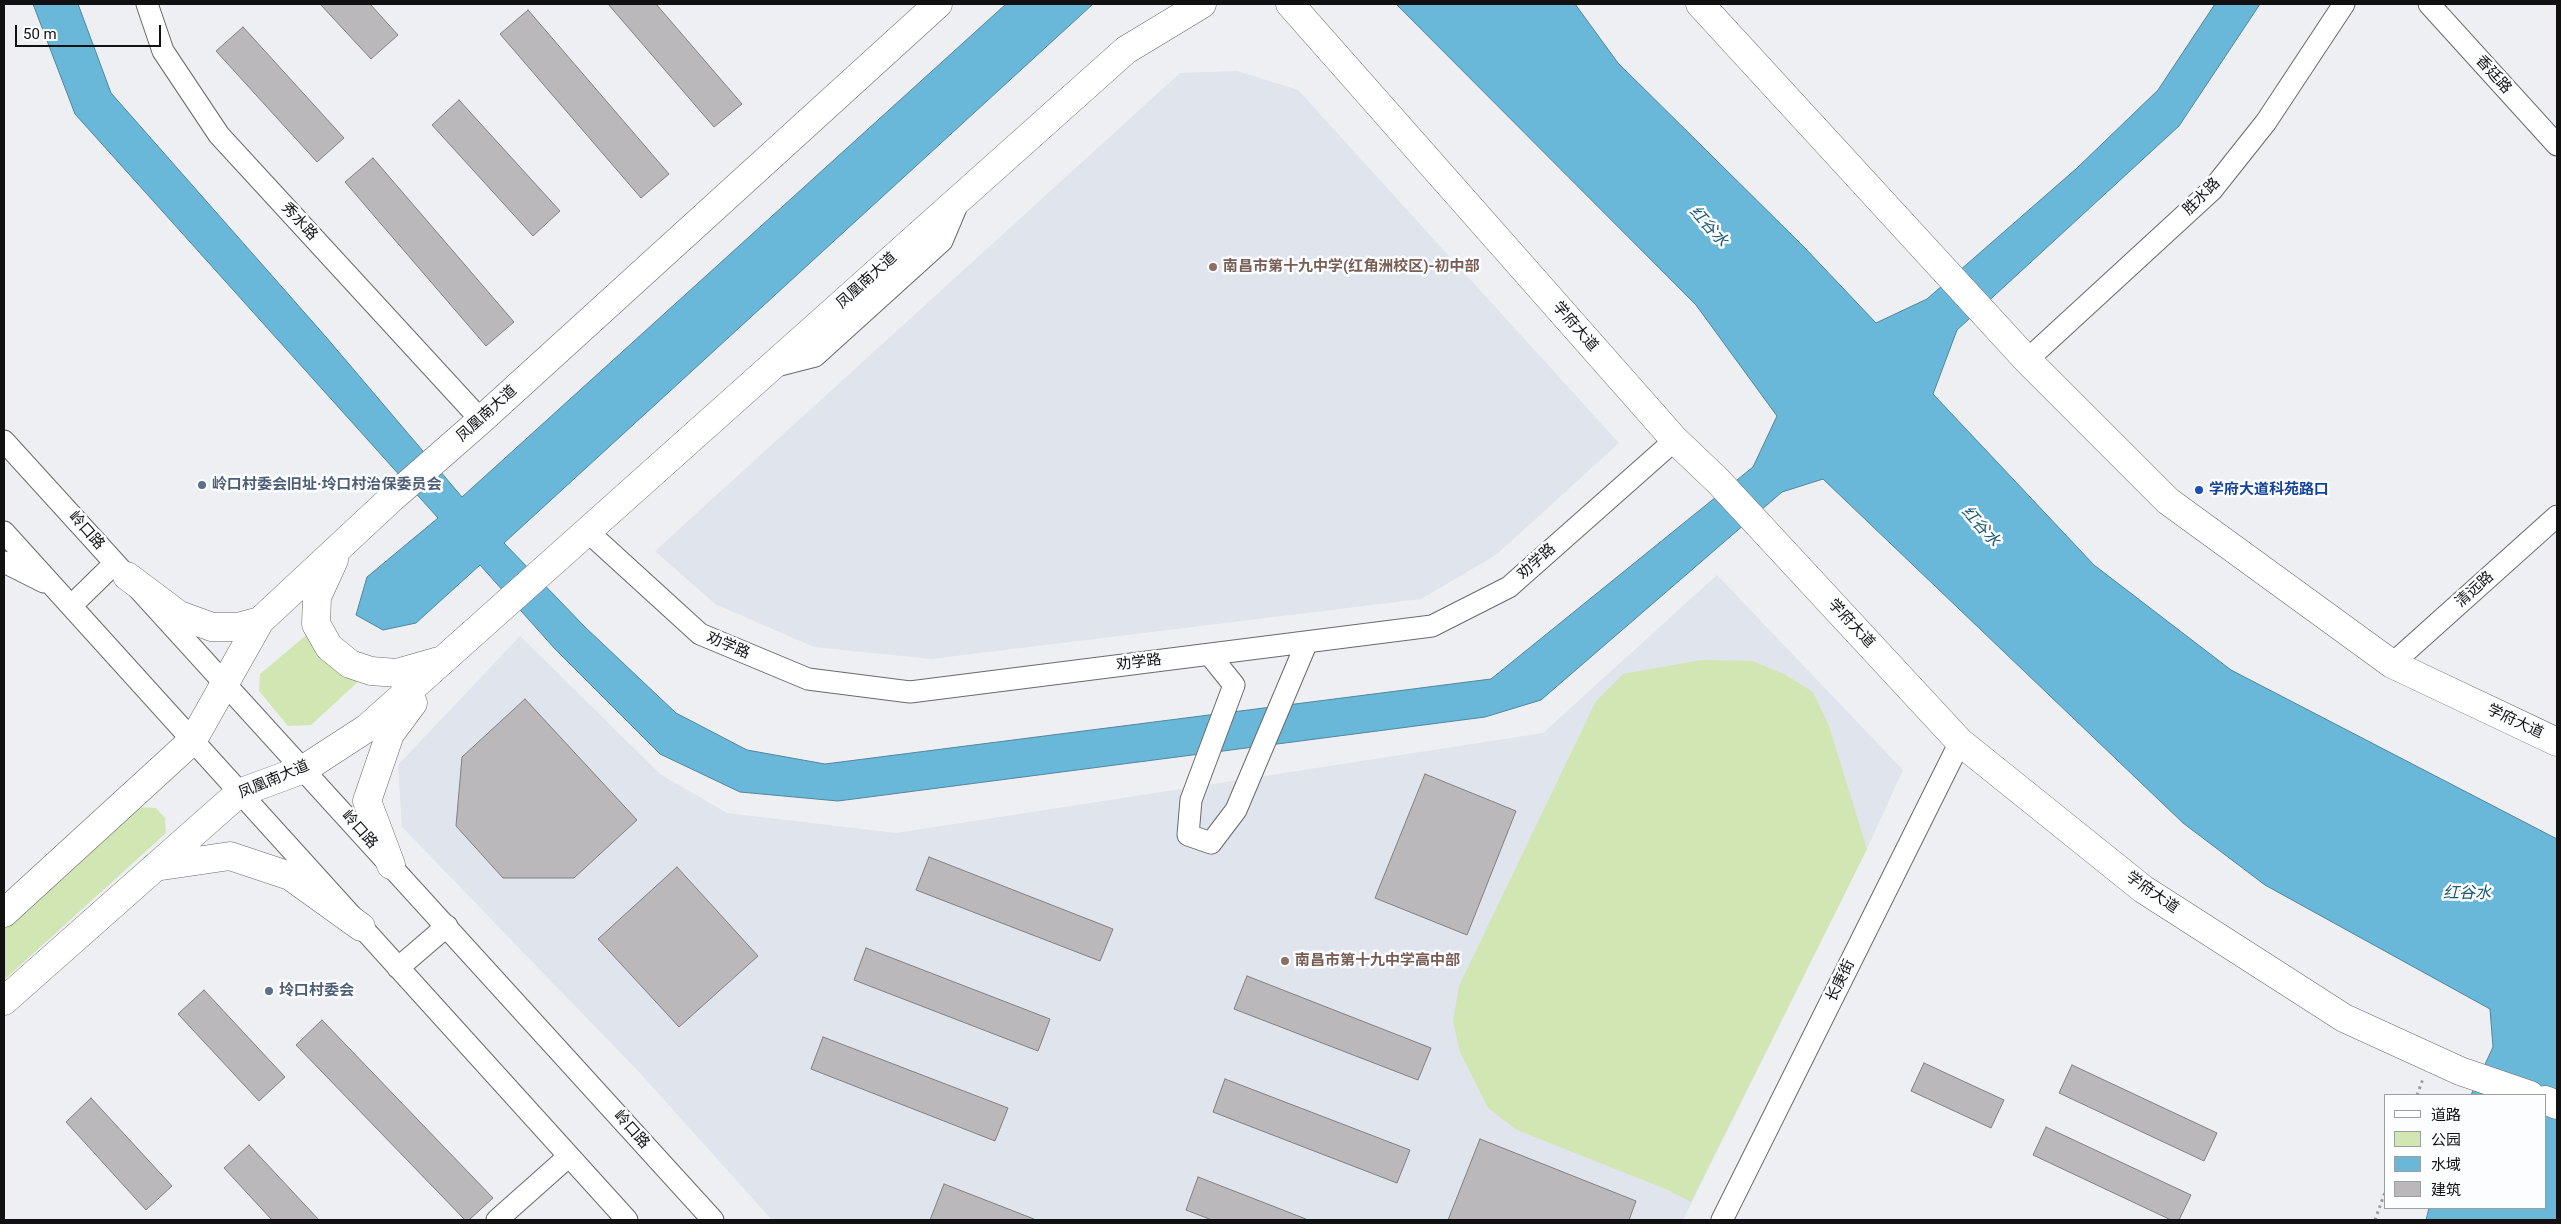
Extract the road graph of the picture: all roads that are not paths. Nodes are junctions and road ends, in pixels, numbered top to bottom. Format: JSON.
{"nodes":[{"id":1,"x":147,"y":4,"type":"edge"},
{"id":2,"x":938,"y":4,"type":"edge"},
{"id":3,"x":1202,"y":4,"type":"edge"},
{"id":4,"x":1290,"y":4,"type":"edge"},
{"id":5,"x":1700,"y":4,"type":"edge"},
{"id":6,"x":2344,"y":4,"type":"edge"},
{"id":7,"x":2429,"y":4,"type":"edge"},
{"id":8,"x":2557,"y":146,"type":"edge"},
{"id":9,"x":2027,"y":360,"type":"junction"},
{"id":10,"x":481,"y":420,"type":"junction"},
{"id":11,"x":1675,"y":440,"type":"junction"},
{"id":12,"x":4,"y":441,"type":"edge"},
{"id":13,"x":2557,"y":516,"type":"edge"},
{"id":14,"x":587,"y":531,"type":"junction"},
{"id":15,"x":4,"y":532,"type":"edge"},
{"id":16,"x":340,"y":548,"type":"junction"},
{"id":17,"x":4,"y":562,"type":"edge"},
{"id":18,"x":121,"y":569,"type":"junction"},
{"id":19,"x":55,"y":588,"type":"junction"},
{"id":20,"x":71,"y":606,"type":"junction"},
{"id":21,"x":260,"y":621,"type":"junction"},
{"id":22,"x":1304,"y":649,"type":"junction"},
{"id":23,"x":1209,"y":654,"type":"junction"},
{"id":24,"x":444,"y":659,"type":"junction"},
{"id":25,"x":2392,"y":664,"type":"junction"},
{"id":26,"x":225,"y":683,"type":"junction"},
{"id":27,"x":193,"y":740,"type":"junction"},
{"id":28,"x":1960,"y":742,"type":"junction"},
{"id":29,"x":2557,"y":742,"type":"edge"},
{"id":30,"x":304,"y":769,"type":"junction"},
{"id":31,"x":238,"y":793,"type":"junction"},
{"id":32,"x":391,"y":865,"type":"junction"},
{"id":33,"x":155,"y":866,"type":"junction"},
{"id":34,"x":4,"y":913,"type":"edge"},
{"id":35,"x":447,"y":926,"type":"junction"},
{"id":36,"x":360,"y":927,"type":"junction"},
{"id":37,"x":398,"y":968,"type":"junction"},
{"id":38,"x":4,"y":1001,"type":"edge"},
{"id":39,"x":2527,"y":1094,"type":"edge"},
{"id":40,"x":569,"y":1156,"type":"junction"},
{"id":41,"x":497,"y":1220,"type":"edge"},
{"id":42,"x":627,"y":1220,"type":"edge"},
{"id":43,"x":713,"y":1220,"type":"edge"},
{"id":44,"x":1722,"y":1220,"type":"edge"}],
"edges":[{"from":1,"to":10,"type":"street","name":"秀水路"},
{"from":2,"to":10,"type":"main road","name":"凤凰南大道"},
{"from":3,"to":14,"type":"main road","name":"凤凰南大道"},
{"from":4,"to":11,"type":"main road","name":"学府大道"},
{"from":5,"to":9,"type":"main road","name":"学府大道"},
{"from":6,"to":9,"type":"street","name":"胜水路"},
{"from":7,"to":8,"type":"street","name":"香廷路"},
{"from":9,"to":25,"type":"main road","name":"学府大道"},
{"from":10,"to":16,"type":"main road","name":"凤凰南大道"},
{"from":11,"to":22,"type":"street","name":"劝学路"},
{"from":11,"to":28,"type":"main road","name":"学府大道"},
{"from":12,"to":18,"type":"street","name":"岭口路"},
{"from":13,"to":25,"type":"street","name":"清远路"},
{"from":14,"to":23,"type":"street","name":"劝学路"},
{"from":14,"to":24,"type":"main road","name":"凤凰南大道"},
{"from":15,"to":19,"type":"street"},
{"from":16,"to":21,"type":"main road"},
{"from":16,"to":24,"type":"main road"},
{"from":17,"to":19,"type":"street"},
{"from":18,"to":20,"type":"street"},
{"from":18,"to":21,"type":"main road"},
{"from":18,"to":26,"type":"street","name":"岭口路"},
{"from":19,"to":20,"type":"street"},
{"from":20,"to":27,"type":"street"},
{"from":21,"to":26,"type":"main road"},
{"from":22,"to":23,"type":"street","name":"劝学路"},
{"from":22,"to":23,"type":"street"},
{"from":24,"to":30,"type":"main road","name":"凤凰南大道"},
{"from":24,"to":32,"type":"main road"},
{"from":25,"to":29,"type":"main road","name":"学府大道"},
{"from":26,"to":27,"type":"main road"},
{"from":26,"to":30,"type":"street","name":"岭口路"},
{"from":27,"to":31,"type":"street"},
{"from":27,"to":34,"type":"main road"},
{"from":28,"to":39,"type":"main road","name":"学府大道"},
{"from":28,"to":44,"type":"street","name":"长庚街"},
{"from":30,"to":31,"type":"main road","name":"凤凰南大道"},
{"from":30,"to":32,"type":"street","name":"岭口路"},
{"from":31,"to":33,"type":"main road","name":"凤凰南大道"},
{"from":31,"to":36,"type":"street"},
{"from":32,"to":35,"type":"street","name":"岭口路"},
{"from":33,"to":36,"type":"main road"},
{"from":33,"to":38,"type":"main road","name":"凤凰南大道"},
{"from":35,"to":37,"type":"street"},
{"from":35,"to":43,"type":"street","name":"岭口路"},
{"from":36,"to":37,"type":"street"},
{"from":37,"to":40,"type":"street"},
{"from":40,"to":41,"type":"street"},
{"from":40,"to":42,"type":"street"}]}
